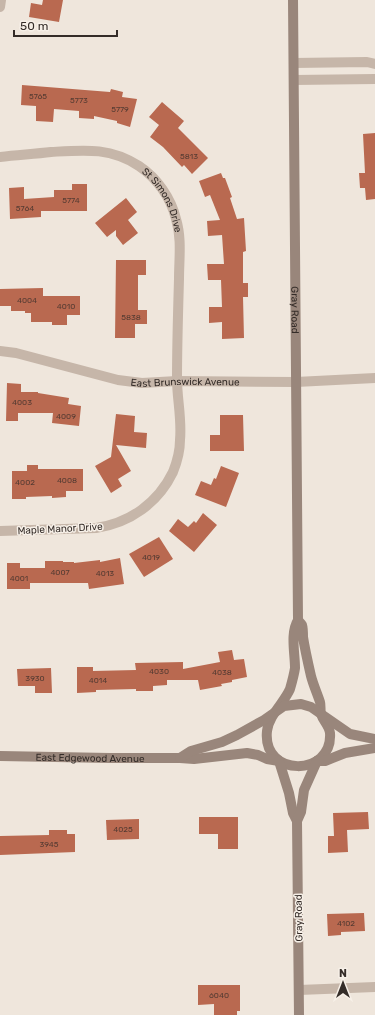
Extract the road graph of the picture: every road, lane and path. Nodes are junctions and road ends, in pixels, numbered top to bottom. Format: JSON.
{"nodes":[{"id":1,"x":1,"y":0,"type":"edge"},
{"id":2,"x":294,"y":0,"type":"edge"},
{"id":3,"x":0,"y":7,"type":"edge"},
{"id":4,"x":294,"y":63,"type":"junction"},
{"id":5,"x":375,"y":64,"type":"edge"},
{"id":6,"x":375,"y":79,"type":"edge"},
{"id":7,"x":294,"y":80,"type":"junction"},
{"id":8,"x":0,"y":157,"type":"edge"},
{"id":9,"x":0,"y":351,"type":"edge"},
{"id":10,"x":375,"y":378,"type":"edge"},
{"id":11,"x":177,"y":381,"type":"junction"},
{"id":12,"x":296,"y":382,"type":"junction"},
{"id":13,"x":0,"y":531,"type":"edge"},
{"id":14,"x":298,"y":620,"type":"junction"},
{"id":15,"x":274,"y":712,"type":"junction"},
{"id":16,"x":321,"y":713,"type":"junction"},
{"id":17,"x":375,"y":739,"type":"edge"},
{"id":18,"x":375,"y":748,"type":"edge"},
{"id":19,"x":0,"y":756,"type":"edge"},
{"id":20,"x":180,"y":758,"type":"junction"},
{"id":21,"x":279,"y":760,"type":"junction"},
{"id":22,"x":317,"y":761,"type":"junction"},
{"id":23,"x":297,"y":821,"type":"junction"},
{"id":24,"x":375,"y":987,"type":"edge"},
{"id":25,"x":299,"y":990,"type":"junction"},
{"id":26,"x":299,"y":1015,"type":"edge"}],
"edges":[{"from":1,"to":3,"type":"street"},
{"from":2,"to":4,"type":"street","name":"Gray Road"},
{"from":4,"to":5,"type":"street"},
{"from":4,"to":7,"type":"street","name":"Gray Road"},
{"from":6,"to":7,"type":"street"},
{"from":7,"to":12,"type":"street","name":"Gray Road"},
{"from":8,"to":11,"type":"street","name":"St Simons Drive"},
{"from":9,"to":11,"type":"street","name":"East Brunswick Avenue"},
{"from":10,"to":12,"type":"street","name":"East Brunswick Avenue"},
{"from":11,"to":12,"type":"street","name":"East Brunswick Avenue"},
{"from":11,"to":13,"type":"street","name":"Maple Manor Drive"},
{"from":12,"to":14,"type":"street","name":"Gray Road"},
{"from":14,"to":15,"type":"street","name":"Gray Road"},
{"from":14,"to":16,"type":"street","name":"Gray Road"},
{"from":15,"to":16,"type":"street"},
{"from":15,"to":20,"type":"street","name":"East Edgewood Avenue"},
{"from":15,"to":21,"type":"street"},
{"from":16,"to":17,"type":"street"},
{"from":16,"to":22,"type":"street"},
{"from":18,"to":22,"type":"street"},
{"from":19,"to":20,"type":"street","name":"East Edgewood Avenue"},
{"from":20,"to":21,"type":"street","name":"East Edgewood Avenue"},
{"from":21,"to":22,"type":"street"},
{"from":21,"to":23,"type":"street","name":"Gray Road"},
{"from":22,"to":23,"type":"street","name":"Gray Road"},
{"from":23,"to":25,"type":"street","name":"Gray Road"},
{"from":24,"to":25,"type":"street"},
{"from":25,"to":26,"type":"street","name":"Gray Road"}]}
